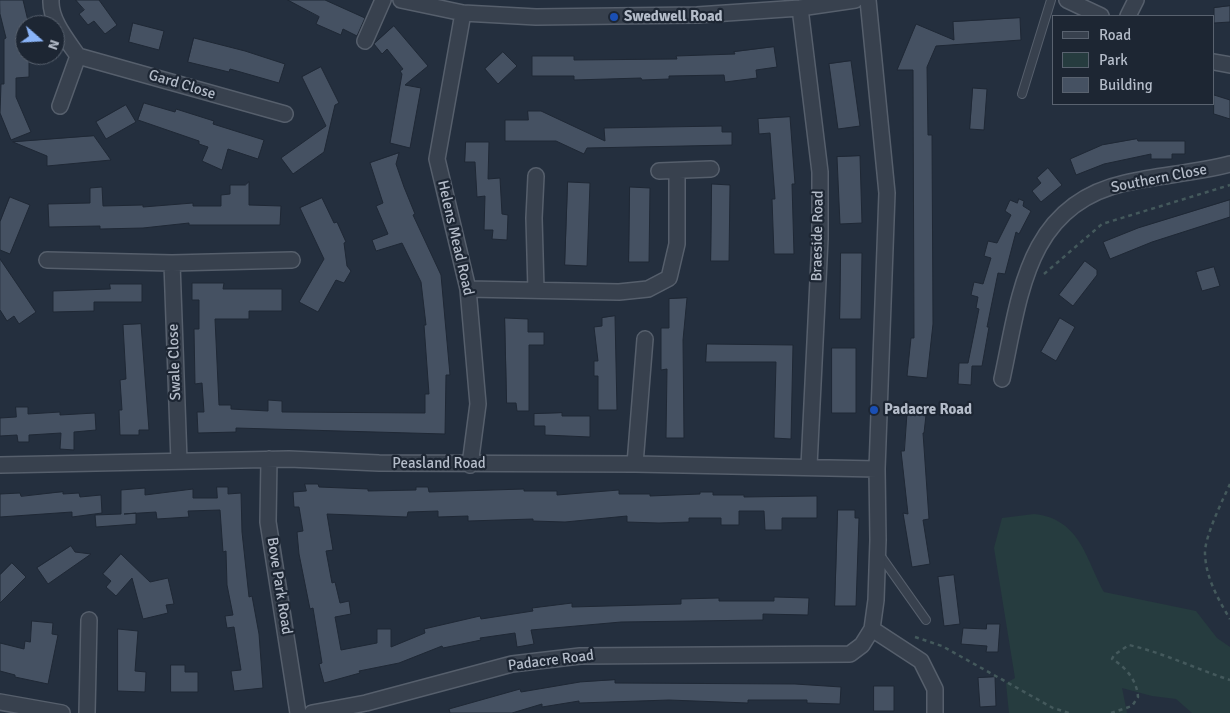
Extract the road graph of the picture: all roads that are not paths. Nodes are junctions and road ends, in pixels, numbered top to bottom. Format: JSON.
{"nodes":[{"id":1,"x":51,"y":0,"type":"edge"},
{"id":2,"x":383,"y":0,"type":"edge"},
{"id":3,"x":401,"y":0,"type":"edge"},
{"id":4,"x":855,"y":0,"type":"edge"},
{"id":5,"x":868,"y":0,"type":"edge"},
{"id":6,"x":1051,"y":0,"type":"edge"},
{"id":7,"x":1067,"y":0,"type":"edge"},
{"id":8,"x":1136,"y":0,"type":"edge"},
{"id":9,"x":770,"y":5,"type":"edge"},
{"id":10,"x":800,"y":8,"type":"junction"},
{"id":11,"x":463,"y":13,"type":"junction"},
{"id":12,"x":1099,"y":15,"type":"edge"},
{"id":13,"x":1128,"y":15,"type":"edge"},
{"id":14,"x":365,"y":41,"type":"dead end"},
{"id":15,"x":78,"y":56,"type":"junction"},
{"id":16,"x":1215,"y":62,"type":"edge"},
{"id":17,"x":1230,"y":65,"type":"edge"},
{"id":18,"x":1022,"y":94,"type":"dead end"},
{"id":19,"x":60,"y":106,"type":"dead end"},
{"id":20,"x":285,"y":114,"type":"dead end"},
{"id":21,"x":1230,"y":164,"type":"edge"},
{"id":22,"x":711,"y":169,"type":"dead end"},
{"id":23,"x":659,"y":171,"type":"dead end"},
{"id":24,"x":677,"y":171,"type":"junction"},
{"id":25,"x":536,"y":176,"type":"dead end"},
{"id":26,"x":47,"y":260,"type":"dead end"},
{"id":27,"x":292,"y":260,"type":"dead end"},
{"id":28,"x":172,"y":262,"type":"junction"},
{"id":29,"x":468,"y":289,"type":"junction"},
{"id":30,"x":536,"y":290,"type":"junction"},
{"id":31,"x":645,"y":339,"type":"dead end"},
{"id":32,"x":1002,"y":379,"type":"dead end"},
{"id":33,"x":270,"y":459,"type":"junction"},
{"id":34,"x":179,"y":461,"type":"junction"},
{"id":35,"x":635,"y":464,"type":"junction"},
{"id":36,"x":0,"y":465,"type":"edge"},
{"id":37,"x":470,"y":465,"type":"junction"},
{"id":38,"x":809,"y":466,"type":"junction"},
{"id":39,"x":877,"y":469,"type":"junction"},
{"id":40,"x":877,"y":551,"type":"junction"},
{"id":41,"x":89,"y":620,"type":"dead end"},
{"id":42,"x":926,"y":620,"type":"dead end"},
{"id":43,"x":872,"y":629,"type":"junction"},
{"id":44,"x":0,"y":702,"type":"edge"},
{"id":45,"x":62,"y":713,"type":"edge"},
{"id":46,"x":87,"y":713,"type":"edge"},
{"id":47,"x":298,"y":713,"type":"edge"},
{"id":48,"x":312,"y":713,"type":"edge"},
{"id":49,"x":935,"y":713,"type":"edge"}],
"edges":[{"from":1,"to":15,"type":"street"},
{"from":2,"to":14,"type":"street"},
{"from":3,"to":11,"type":"street"},
{"from":4,"to":10,"type":"street"},
{"from":5,"to":39,"type":"street"},
{"from":6,"to":18,"type":"lane"},
{"from":7,"to":12,"type":"street"},
{"from":8,"to":13,"type":"street"},
{"from":9,"to":10,"type":"street"},
{"from":9,"to":11,"type":"street"},
{"from":10,"to":38,"type":"street","name":"Braeside Road"},
{"from":11,"to":29,"type":"street","name":"Helens Mead Road"},
{"from":15,"to":19,"type":"street"},
{"from":15,"to":20,"type":"street","name":"Gard Close"},
{"from":16,"to":17,"type":"street"},
{"from":21,"to":32,"type":"street","name":"Southern Close"},
{"from":22,"to":24,"type":"street"},
{"from":23,"to":24,"type":"street"},
{"from":24,"to":30,"type":"street"},
{"from":25,"to":30,"type":"street"},
{"from":26,"to":28,"type":"street"},
{"from":27,"to":28,"type":"street"},
{"from":28,"to":34,"type":"street","name":"Swale Close"},
{"from":29,"to":30,"type":"street"},
{"from":29,"to":37,"type":"street","name":"Helens Mead Road"},
{"from":31,"to":35,"type":"street"},
{"from":33,"to":34,"type":"street","name":"Peasland Road"},
{"from":33,"to":37,"type":"street","name":"Peasland Road"},
{"from":33,"to":47,"type":"street","name":"Bove Park Road"},
{"from":34,"to":36,"type":"street","name":"Peasland Road"},
{"from":35,"to":37,"type":"street","name":"Peasland Road"},
{"from":35,"to":38,"type":"street","name":"Peasland Road"},
{"from":38,"to":39,"type":"street","name":"Peasland Road"},
{"from":39,"to":40,"type":"street"},
{"from":40,"to":42,"type":"lane"},
{"from":40,"to":43,"type":"street"},
{"from":41,"to":46,"type":"street"},
{"from":43,"to":48,"type":"street","name":"Padacre Road"},
{"from":43,"to":49,"type":"street"},
{"from":44,"to":45,"type":"street"}]}
